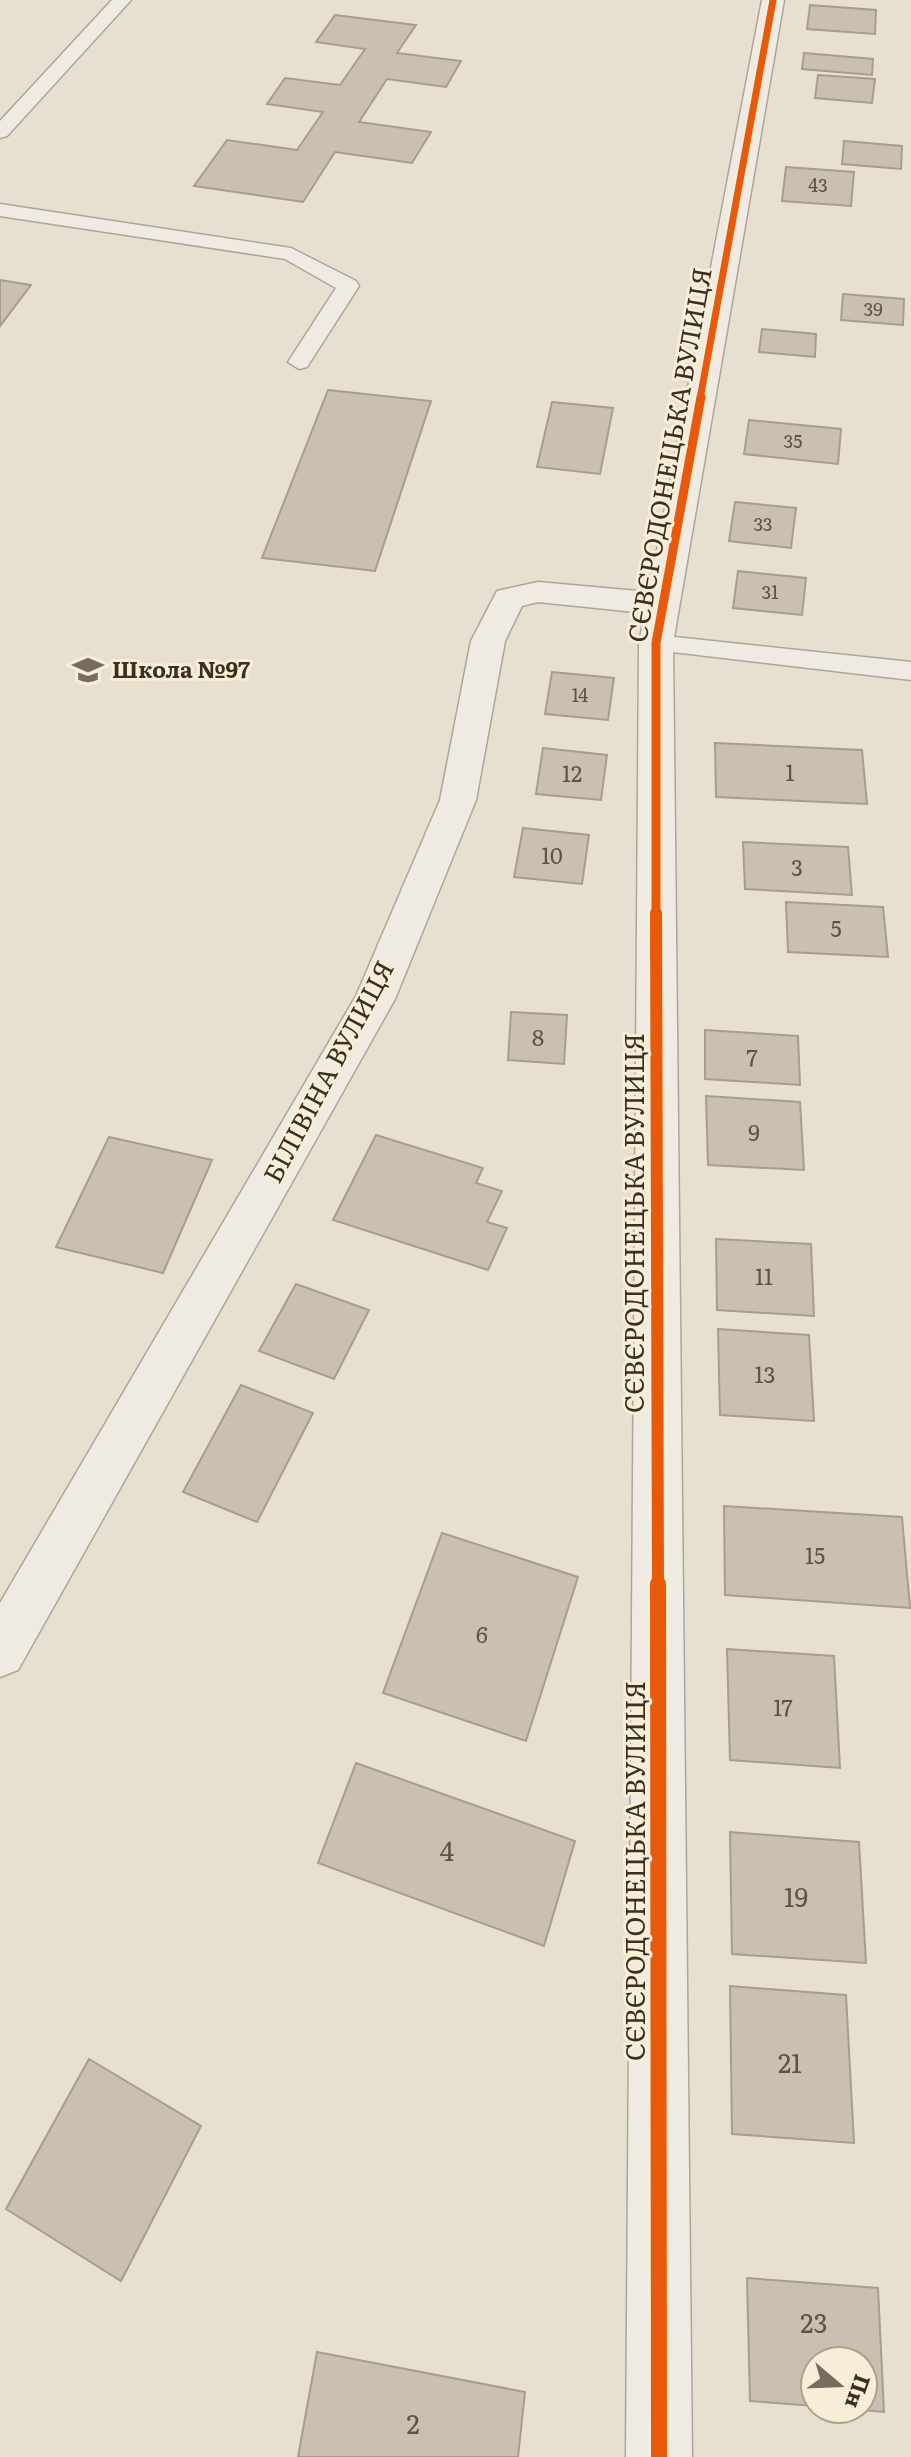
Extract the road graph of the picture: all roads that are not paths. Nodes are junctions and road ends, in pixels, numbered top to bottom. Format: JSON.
{"nodes":[{"id":1,"x":122,"y":0,"type":"edge"},
{"id":2,"x":773,"y":0,"type":"edge"},
{"id":3,"x":0,"y":132,"type":"edge"},
{"id":4,"x":0,"y":210,"type":"edge"},
{"id":5,"x":299,"y":362,"type":"dead end"},
{"id":6,"x":660,"y":623,"type":"junction"},
{"id":7,"x":911,"y":671,"type":"edge"},
{"id":8,"x":0,"y":1652,"type":"edge"},
{"id":9,"x":659,"y":2457,"type":"edge"}],
"edges":[{"from":1,"to":3,"type":"lane"},
{"from":2,"to":6,"type":"street","name":"СЄВЄРОДОНЕЦЬКА ВУЛИЦЯ"},
{"from":4,"to":5,"type":"lane"},
{"from":6,"to":7,"type":"lane"},
{"from":6,"to":8,"type":"street","name":"БІЛІВІНА ВУЛИЦЯ"},
{"from":6,"to":9,"type":"street","name":"СЄВЄРОДОНЕЦЬКА ВУЛИЦЯ"}]}
